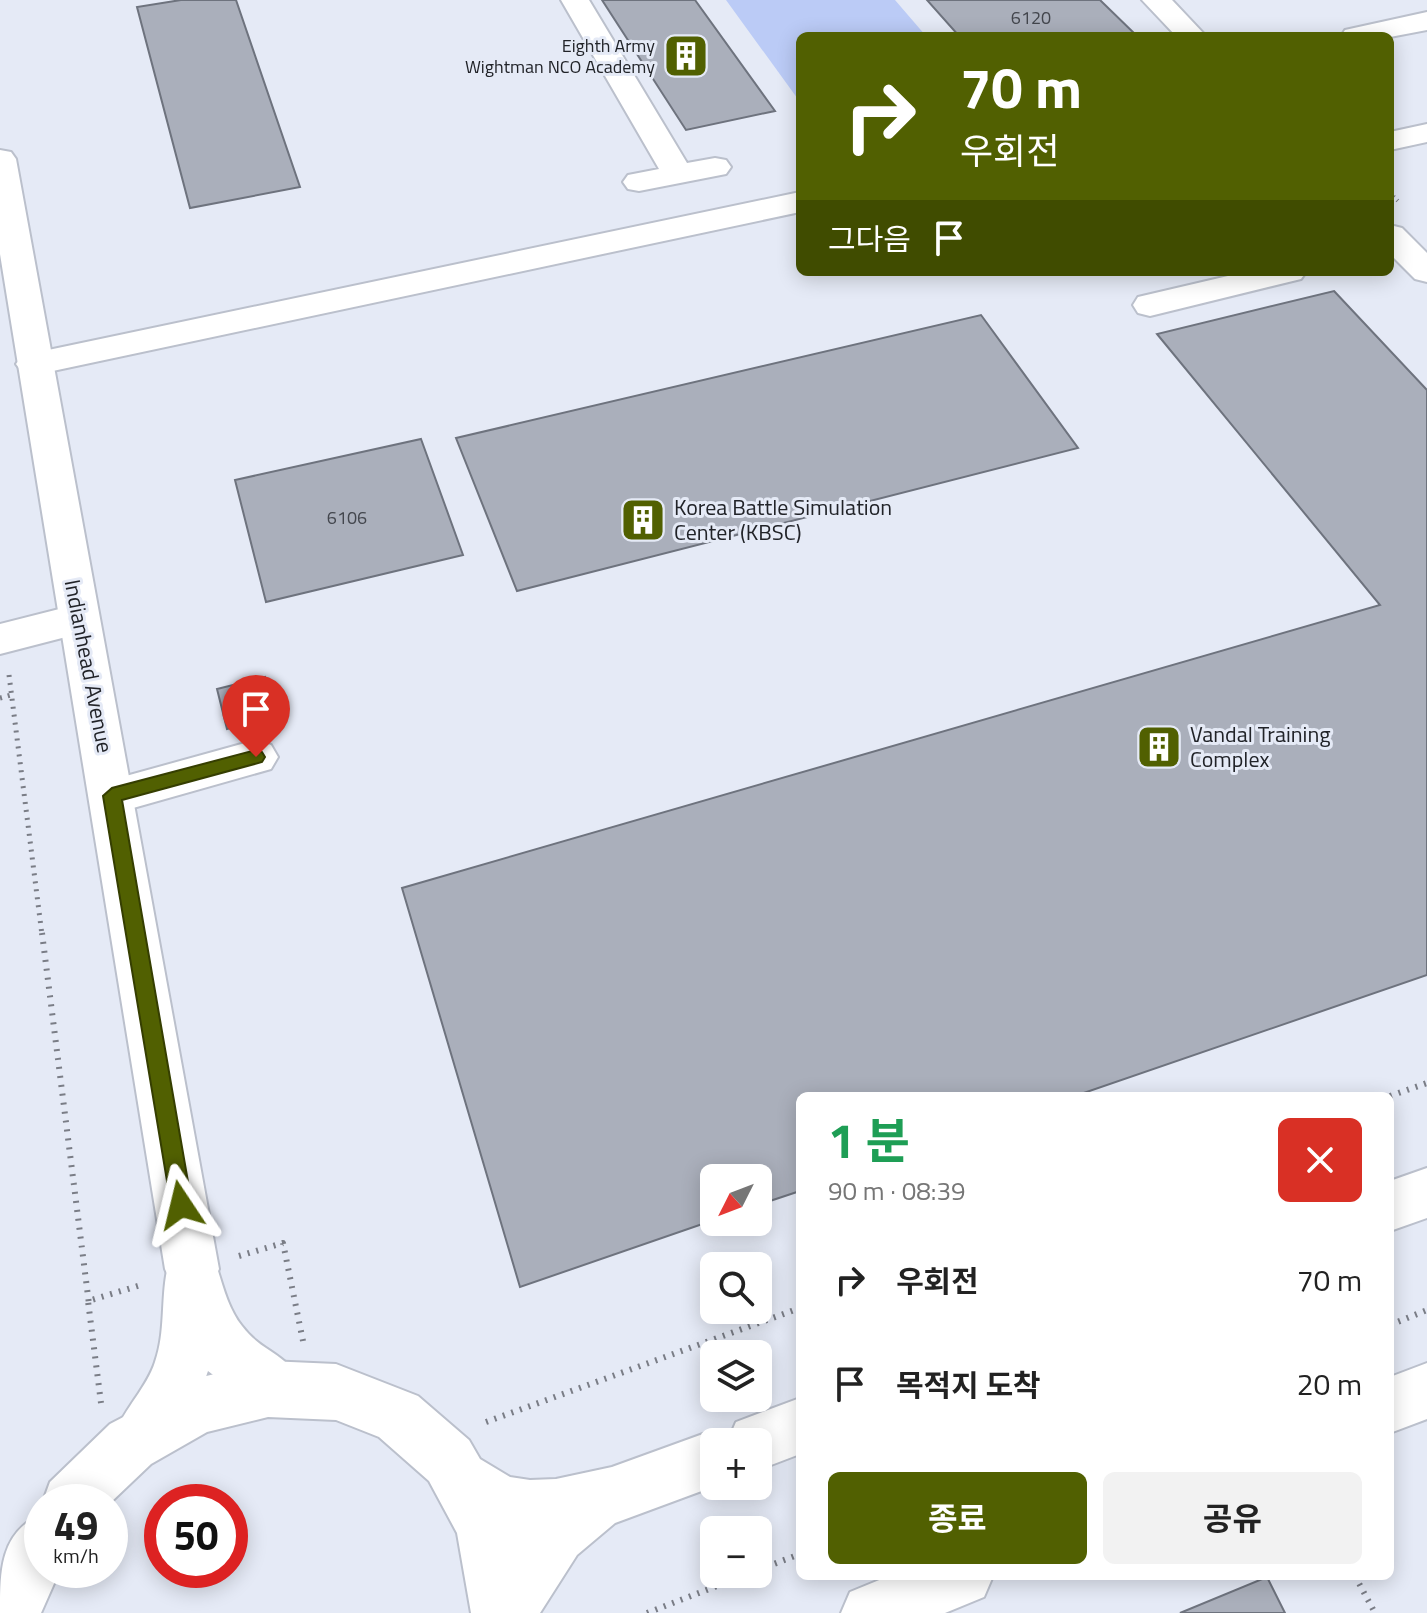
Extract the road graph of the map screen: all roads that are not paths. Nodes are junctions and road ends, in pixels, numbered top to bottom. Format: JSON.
{"nodes":[{"id":1,"x":575,"y":0,"type":"edge"},
{"id":2,"x":1156,"y":0,"type":"edge"},
{"id":3,"x":1427,"y":21,"type":"edge"},
{"id":4,"x":1188,"y":32,"type":"edge"},
{"id":5,"x":1374,"y":32,"type":"edge"},
{"id":6,"x":1427,"y":133,"type":"edge"},
{"id":7,"x":1394,"y":140,"type":"edge"},
{"id":8,"x":0,"y":159,"type":"edge"},
{"id":9,"x":715,"y":167,"type":"dead end"},
{"id":10,"x":678,"y":174,"type":"junction"},
{"id":11,"x":639,"y":182,"type":"dead end"},
{"id":12,"x":796,"y":203,"type":"edge"},
{"id":13,"x":1394,"y":244,"type":"edge"},
{"id":14,"x":1427,"y":272,"type":"edge"},
{"id":15,"x":1272,"y":276,"type":"edge"},
{"id":16,"x":1150,"y":305,"type":"dead end"},
{"id":17,"x":34,"y":364,"type":"junction"},
{"id":18,"x":79,"y":619,"type":"junction"},
{"id":19,"x":2,"y":638,"type":"edge"},
{"id":20,"x":256,"y":757,"type":"dead end"},
{"id":21,"x":112,"y":796,"type":"junction"},
{"id":22,"x":1427,"y":1193,"type":"edge"},
{"id":23,"x":1394,"y":1205,"type":"edge"},
{"id":24,"x":192,"y":1269,"type":"junction"},
{"id":25,"x":275,"y":1387,"type":"junction"},
{"id":26,"x":1427,"y":1391,"type":"edge"},
{"id":27,"x":1394,"y":1403,"type":"edge"},
{"id":28,"x":123,"y":1426,"type":"junction"},
{"id":29,"x":796,"y":1427,"type":"edge"},
{"id":30,"x":772,"y":1436,"type":"edge"},
{"id":31,"x":700,"y":1463,"type":"edge"},
{"id":32,"x":463,"y":1481,"type":"junction"},
{"id":33,"x":86,"y":1484,"type":"edge"},
{"id":34,"x":597,"y":1501,"type":"junction"},
{"id":35,"x":24,"y":1578,"type":"edge"},
{"id":36,"x":953,"y":1580,"type":"edge"},
{"id":37,"x":11,"y":1613,"type":"edge"},
{"id":38,"x":501,"y":1613,"type":"edge"},
{"id":39,"x":507,"y":1613,"type":"edge"},
{"id":40,"x":871,"y":1613,"type":"edge"}],
"edges":[{"from":1,"to":10,"type":"main road"},
{"from":2,"to":4,"type":"main road"},
{"from":3,"to":5,"type":"main road"},
{"from":6,"to":7,"type":"main road"},
{"from":8,"to":17,"type":"main road","name":"Indianhead Avenue"},
{"from":9,"to":10,"type":"main road"},
{"from":10,"to":11,"type":"main road"},
{"from":12,"to":17,"type":"main road"},
{"from":13,"to":14,"type":"main road"},
{"from":15,"to":16,"type":"main road"},
{"from":17,"to":18,"type":"main road","name":"Indianhead Avenue"},
{"from":18,"to":19,"type":"main road"},
{"from":18,"to":21,"type":"main road","name":"Indianhead Avenue"},
{"from":20,"to":21,"type":"main road"},
{"from":21,"to":24,"type":"main road","name":"Indianhead Avenue"},
{"from":22,"to":23,"type":"main road"},
{"from":24,"to":25,"type":"main road"},
{"from":24,"to":28,"type":"main road"},
{"from":25,"to":28,"type":"main road"},
{"from":25,"to":32,"type":"main road"},
{"from":26,"to":27,"type":"main road"},
{"from":28,"to":33,"type":"main road"},
{"from":29,"to":30,"type":"main road"},
{"from":31,"to":34,"type":"main road"},
{"from":32,"to":34,"type":"main road"},
{"from":32,"to":38,"type":"main road"},
{"from":34,"to":39,"type":"main road"},
{"from":35,"to":37,"type":"main road"},
{"from":36,"to":40,"type":"main road"}]}
